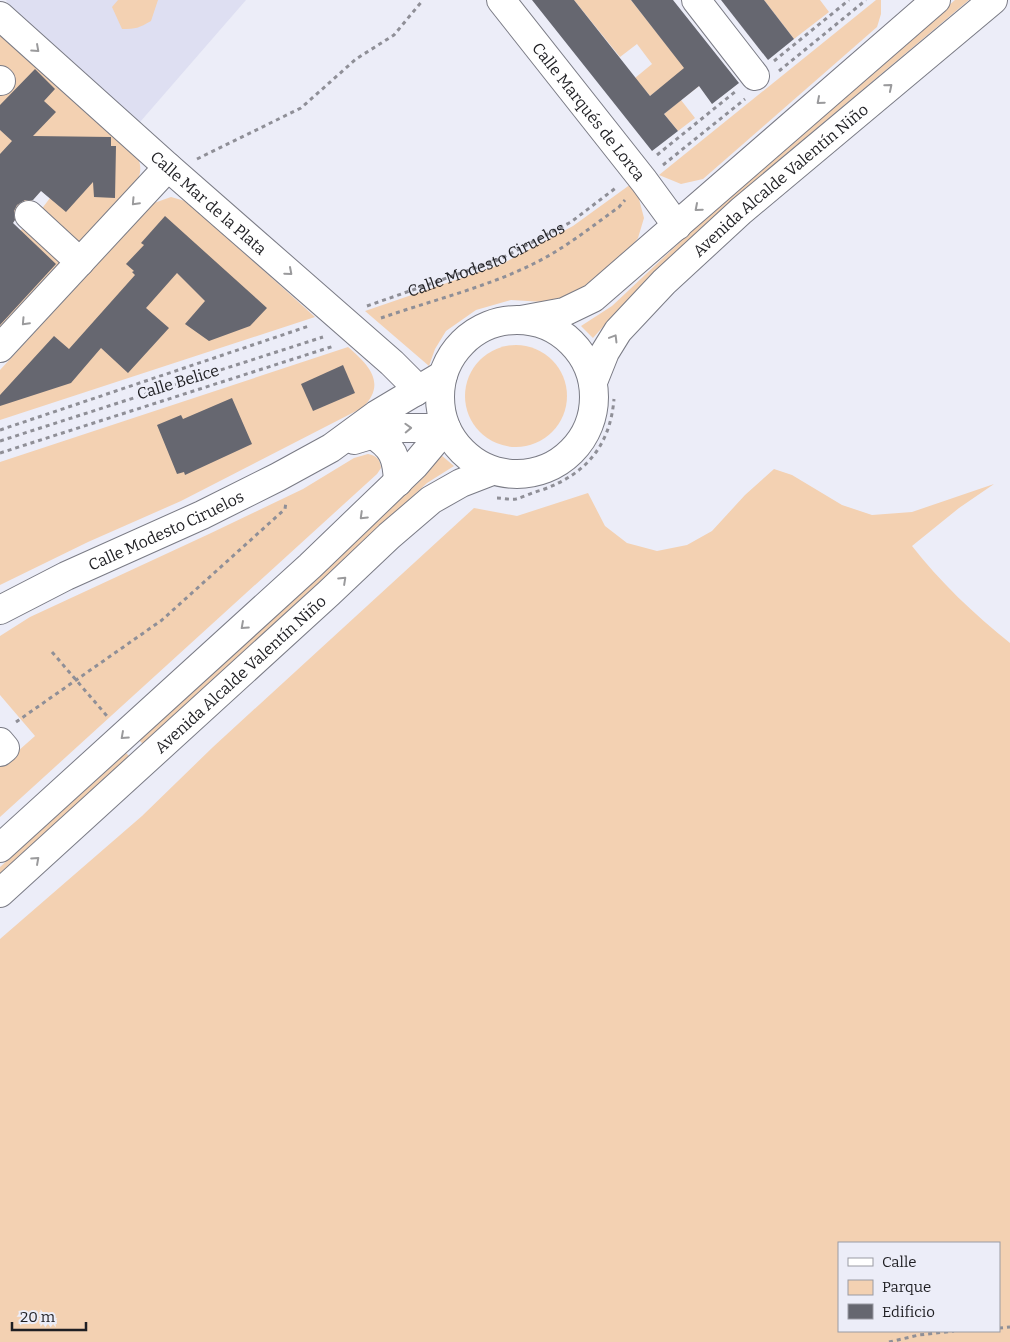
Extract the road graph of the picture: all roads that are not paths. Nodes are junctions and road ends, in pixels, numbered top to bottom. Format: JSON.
{"nodes":[{"id":1,"x":500,"y":0,"type":"edge"},
{"id":2,"x":696,"y":0,"type":"edge"},
{"id":3,"x":993,"y":0,"type":"edge"},
{"id":4,"x":923,"y":4,"type":"edge"},
{"id":5,"x":0,"y":16,"type":"edge"},
{"id":6,"x":755,"y":76,"type":"dead end"},
{"id":7,"x":168,"y":166,"type":"junction"},
{"id":8,"x":29,"y":215,"type":"dead end"},
{"id":9,"x":677,"y":226,"type":"junction"},
{"id":10,"x":80,"y":262,"type":"junction"},
{"id":11,"x":521,"y":320,"type":"junction"},
{"id":12,"x":0,"y":348,"type":"edge"},
{"id":13,"x":443,"y":375,"type":"junction"},
{"id":14,"x":593,"y":382,"type":"junction"},
{"id":15,"x":415,"y":392,"type":"junction"},
{"id":16,"x":446,"y":428,"type":"junction"},
{"id":17,"x":372,"y":434,"type":"junction"},
{"id":18,"x":331,"y":448,"type":"junction"},
{"id":19,"x":492,"y":471,"type":"junction"},
{"id":20,"x":398,"y":482,"type":"junction"},
{"id":21,"x":0,"y":610,"type":"edge"},
{"id":22,"x":0,"y":848,"type":"edge"},
{"id":23,"x":0,"y":893,"type":"edge"}],
"edges":[{"from":1,"to":9,"type":"street","name":"Calle Marqués de Lorca"},
{"from":2,"to":6,"type":"street"},
{"from":14,"to":3,"type":"street","name":"Avenida Alcalde Valentín Niño","one_way":true},
{"from":4,"to":9,"type":"street","name":"Avenida Alcalde Valentín Niño","one_way":true},
{"from":5,"to":7,"type":"street","name":"Calle Mar de la Plata","one_way":true},
{"from":7,"to":10,"type":"street","one_way":true},
{"from":7,"to":15,"type":"street","name":"Calle Mar de la Plata","one_way":true},
{"from":8,"to":10,"type":"street"},
{"from":9,"to":11,"type":"street","name":"Avenida Alcalde Valentín Niño"},
{"from":10,"to":12,"type":"street","one_way":true},
{"from":11,"to":13,"type":"street"},
{"from":11,"to":14,"type":"street"},
{"from":13,"to":15,"type":"street","name":"Calle Modesto Ciruelos"},
{"from":13,"to":16,"type":"street"},
{"from":14,"to":19,"type":"street"},
{"from":15,"to":18,"type":"street","name":"Calle Modesto Ciruelos"},
{"from":17,"to":16,"type":"street","name":"Calle Modesto Ciruelos","one_way":true},
{"from":16,"to":19,"type":"street"},
{"from":16,"to":20,"type":"street","name":"Avenida Alcalde Valentín Niño"},
{"from":17,"to":18,"type":"street","name":"Calle Modesto Ciruelos"},
{"from":17,"to":20,"type":"street"},
{"from":18,"to":21,"type":"street","name":"Calle Modesto Ciruelos"},
{"from":23,"to":19,"type":"street","name":"Avenida Alcalde Valentín Niño","one_way":true},
{"from":20,"to":22,"type":"street","name":"Avenida Alcalde Valentín Niño","one_way":true}]}
